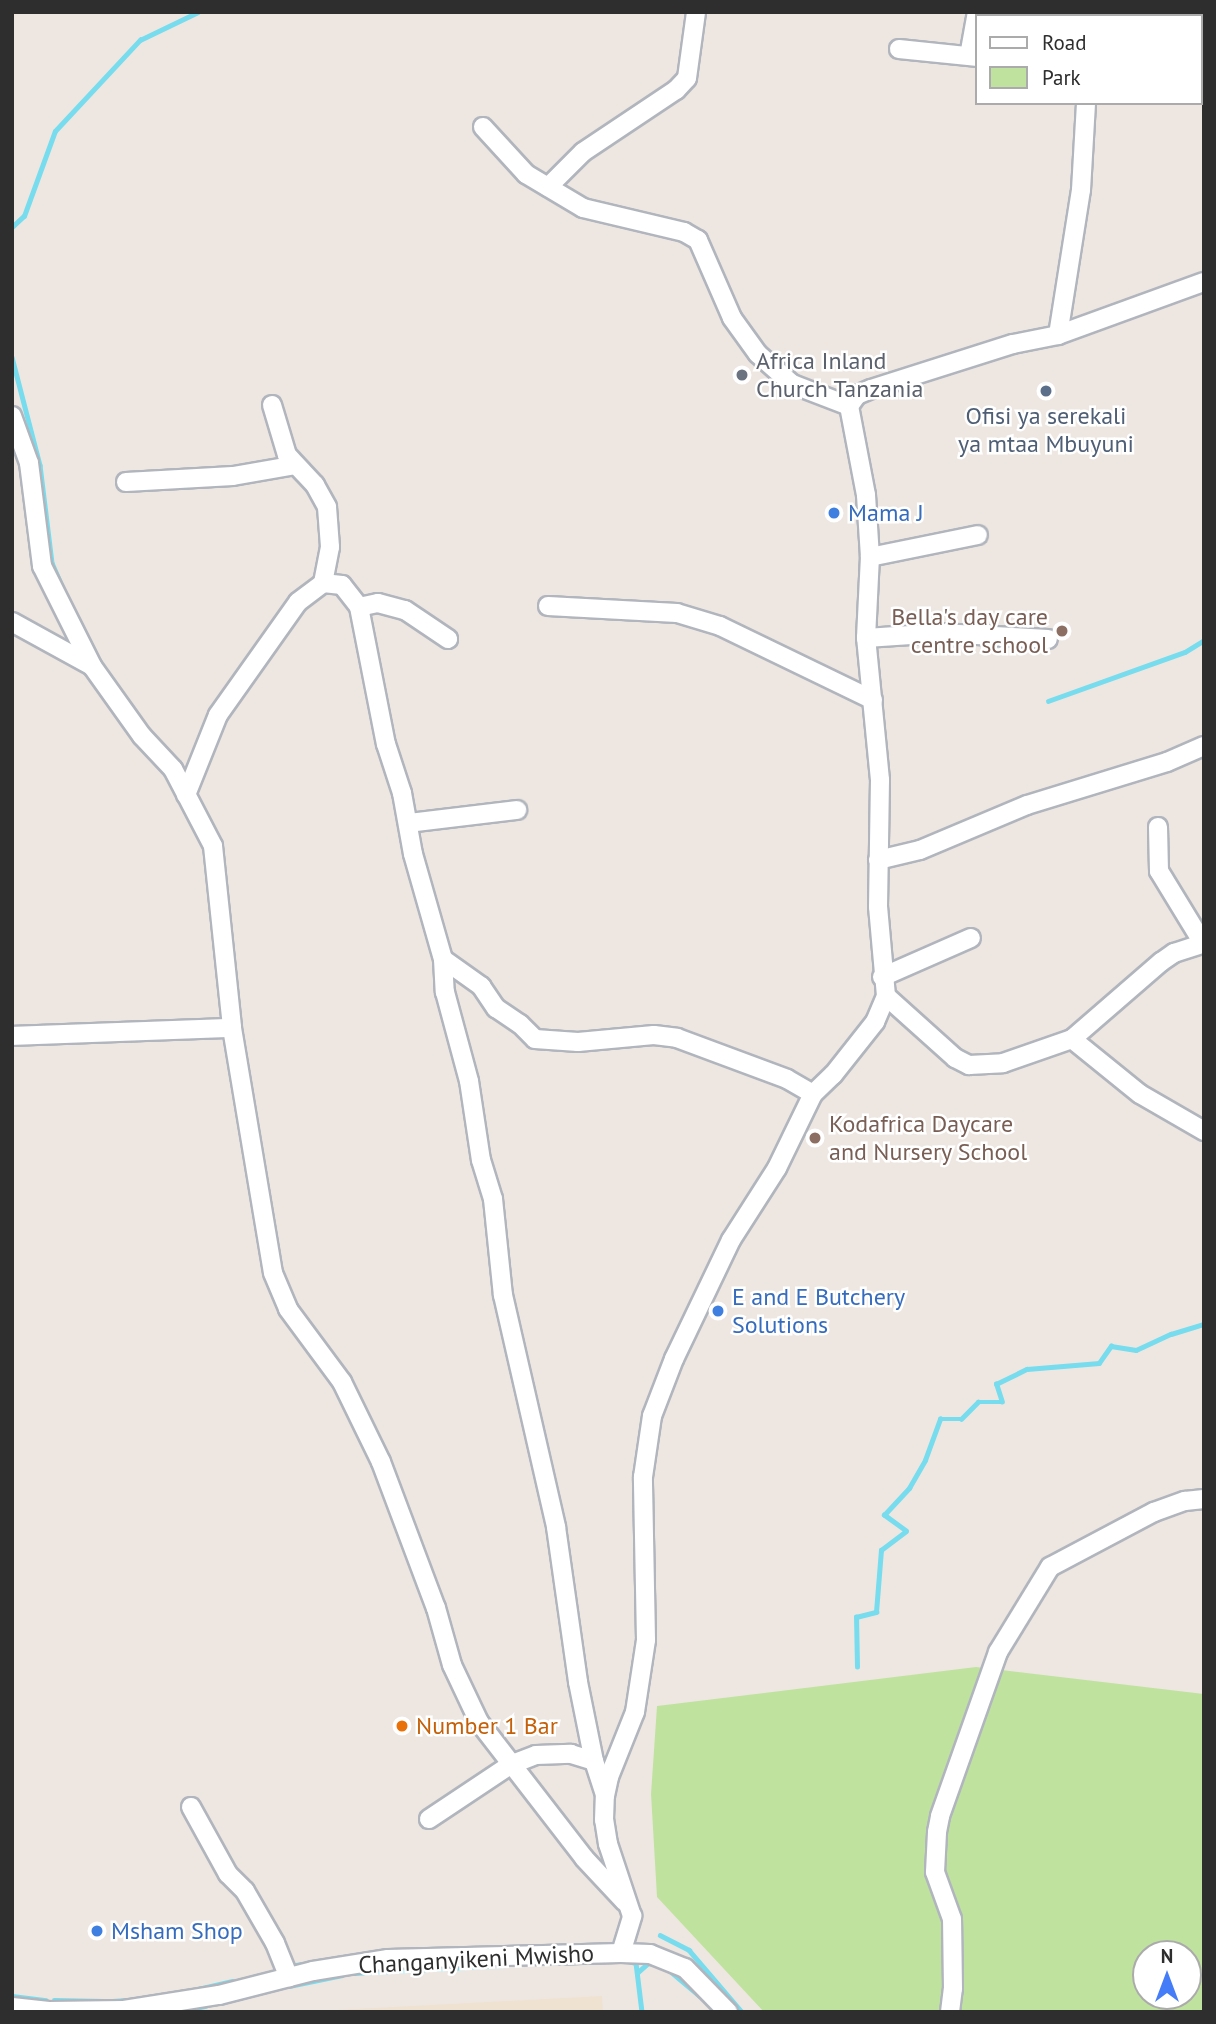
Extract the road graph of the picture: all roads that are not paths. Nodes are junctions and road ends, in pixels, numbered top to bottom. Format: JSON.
{"nodes":[{"id":1,"x":696,"y":12,"type":"edge"},
{"id":2,"x":900,"y":49,"type":"dead end"},
{"id":3,"x":973,"y":56,"type":"edge"},
{"id":4,"x":1086,"y":105,"type":"edge"},
{"id":5,"x":483,"y":127,"type":"dead end"},
{"id":6,"x":548,"y":187,"type":"junction"},
{"id":7,"x":1204,"y":282,"type":"edge"},
{"id":8,"x":1058,"y":335,"type":"junction"},
{"id":9,"x":272,"y":405,"type":"dead end"},
{"id":10,"x":849,"y":406,"type":"junction"},
{"id":11,"x":12,"y":416,"type":"edge"},
{"id":12,"x":296,"y":465,"type":"junction"},
{"id":13,"x":126,"y":482,"type":"dead end"},
{"id":14,"x":978,"y":535,"type":"dead end"},
{"id":15,"x":870,"y":557,"type":"junction"},
{"id":16,"x":323,"y":583,"type":"junction"},
{"id":17,"x":548,"y":606,"type":"dead end"},
{"id":18,"x":359,"y":607,"type":"junction"},
{"id":19,"x":12,"y":622,"type":"edge"},
{"id":20,"x":866,"y":638,"type":"junction"},
{"id":21,"x":448,"y":639,"type":"dead end"},
{"id":22,"x":1048,"y":639,"type":"dead end"},
{"id":23,"x":92,"y":666,"type":"junction"},
{"id":24,"x":873,"y":701,"type":"junction"},
{"id":25,"x":1204,"y":746,"type":"edge"},
{"id":26,"x":186,"y":795,"type":"junction"},
{"id":27,"x":517,"y":810,"type":"dead end"},
{"id":28,"x":408,"y":823,"type":"junction"},
{"id":29,"x":1158,"y":827,"type":"dead end"},
{"id":30,"x":878,"y":860,"type":"junction"},
{"id":31,"x":971,"y":939,"type":"dead end"},
{"id":32,"x":1203,"y":943,"type":"edge"},
{"id":33,"x":443,"y":959,"type":"junction"},
{"id":34,"x":882,"y":977,"type":"junction"},
{"id":35,"x":886,"y":996,"type":"junction"},
{"id":36,"x":232,"y":1028,"type":"junction"},
{"id":37,"x":12,"y":1035,"type":"edge"},
{"id":38,"x":1072,"y":1038,"type":"junction"},
{"id":39,"x":813,"y":1094,"type":"junction"},
{"id":40,"x":1204,"y":1131,"type":"edge"},
{"id":41,"x":1204,"y":1499,"type":"edge"},
{"id":42,"x":594,"y":1761,"type":"junction"},
{"id":43,"x":510,"y":1765,"type":"junction"},
{"id":44,"x":606,"y":1796,"type":"junction"},
{"id":45,"x":191,"y":1807,"type":"dead end"},
{"id":46,"x":429,"y":1818,"type":"dead end"},
{"id":47,"x":630,"y":1907,"type":"junction"},
{"id":48,"x":621,"y":1953,"type":"junction"},
{"id":49,"x":289,"y":1977,"type":"junction"},
{"id":50,"x":12,"y":2007,"type":"edge"},
{"id":51,"x":728,"y":2012,"type":"edge"},
{"id":52,"x":950,"y":2012,"type":"edge"}],
"edges":[{"from":1,"to":6,"type":"street"},
{"from":2,"to":3,"type":"street"},
{"from":4,"to":8,"type":"street"},
{"from":5,"to":6,"type":"street"},
{"from":6,"to":10,"type":"street"},
{"from":7,"to":8,"type":"street"},
{"from":8,"to":10,"type":"street"},
{"from":9,"to":12,"type":"street"},
{"from":10,"to":15,"type":"street"},
{"from":11,"to":23,"type":"street"},
{"from":12,"to":13,"type":"street"},
{"from":12,"to":16,"type":"street"},
{"from":14,"to":15,"type":"street"},
{"from":15,"to":20,"type":"street"},
{"from":16,"to":18,"type":"street"},
{"from":16,"to":26,"type":"street"},
{"from":17,"to":24,"type":"street"},
{"from":18,"to":21,"type":"street"},
{"from":18,"to":28,"type":"street"},
{"from":19,"to":23,"type":"street"},
{"from":20,"to":22,"type":"street"},
{"from":20,"to":24,"type":"street"},
{"from":23,"to":26,"type":"street"},
{"from":24,"to":30,"type":"street"},
{"from":25,"to":30,"type":"street"},
{"from":26,"to":36,"type":"street"},
{"from":27,"to":28,"type":"street"},
{"from":28,"to":33,"type":"street"},
{"from":29,"to":32,"type":"street"},
{"from":30,"to":34,"type":"street"},
{"from":31,"to":34,"type":"street"},
{"from":32,"to":38,"type":"street"},
{"from":33,"to":39,"type":"street"},
{"from":33,"to":42,"type":"street"},
{"from":34,"to":35,"type":"street"},
{"from":35,"to":38,"type":"street"},
{"from":35,"to":39,"type":"street"},
{"from":36,"to":37,"type":"street"},
{"from":36,"to":43,"type":"street"},
{"from":38,"to":40,"type":"street"},
{"from":39,"to":44,"type":"street"},
{"from":41,"to":52,"type":"street"},
{"from":42,"to":43,"type":"street"},
{"from":42,"to":44,"type":"street"},
{"from":43,"to":46,"type":"street"},
{"from":43,"to":47,"type":"street"},
{"from":44,"to":47,"type":"street"},
{"from":45,"to":49,"type":"street"},
{"from":47,"to":48,"type":"street"},
{"from":48,"to":49,"type":"street","name":"Changanyikeni Mwisho"},
{"from":48,"to":51,"type":"street","name":"Changanyikeni Mwisho"},
{"from":49,"to":50,"type":"street","name":"Changanyikeni Mwisho"}]}
